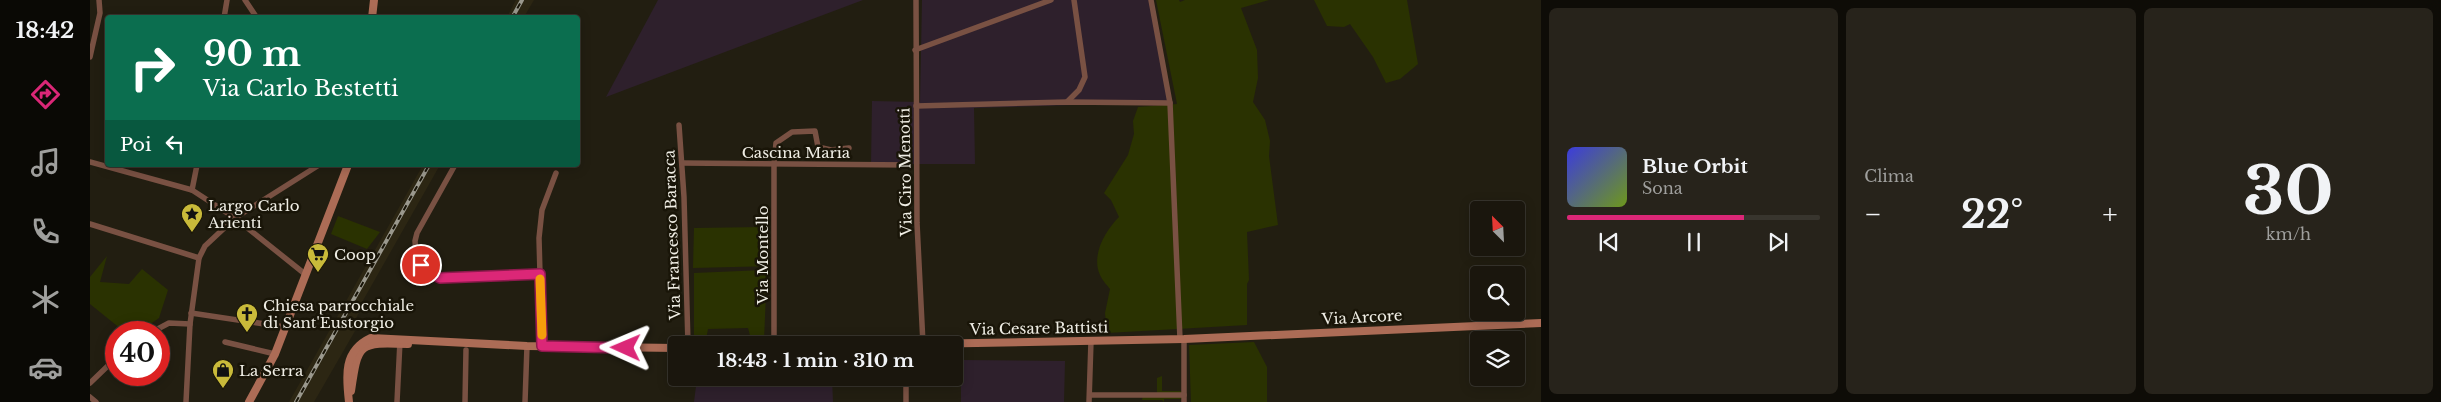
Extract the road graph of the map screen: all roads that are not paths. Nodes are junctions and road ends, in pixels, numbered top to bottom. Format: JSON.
{"nodes":[{"id":1,"x":99,"y":0,"type":"edge"},
{"id":2,"x":228,"y":0,"type":"edge"},
{"id":3,"x":245,"y":0,"type":"edge"},
{"id":4,"x":374,"y":0,"type":"edge"},
{"id":5,"x":916,"y":0,"type":"edge"},
{"id":6,"x":1051,"y":0,"type":"edge"},
{"id":7,"x":1074,"y":0,"type":"edge"},
{"id":8,"x":1151,"y":0,"type":"edge"},
{"id":9,"x":225,"y":15,"type":"edge"},
{"id":10,"x":255,"y":15,"type":"edge"},
{"id":11,"x":372,"y":15,"type":"edge"},
{"id":12,"x":915,"y":50,"type":"junction"},
{"id":13,"x":90,"y":57,"type":"edge"},
{"id":14,"x":1067,"y":102,"type":"junction"},
{"id":15,"x":1170,"y":104,"type":"junction"},
{"id":16,"x":916,"y":106,"type":"junction"},
{"id":17,"x":679,"y":125,"type":"dead end"},
{"id":18,"x":849,"y":148,"type":"dead end"},
{"id":19,"x":90,"y":162,"type":"edge"},
{"id":20,"x":682,"y":163,"type":"junction"},
{"id":21,"x":774,"y":164,"type":"junction"},
{"id":22,"x":910,"y":165,"type":"dead end"},
{"id":23,"x":105,"y":166,"type":"edge"},
{"id":24,"x":108,"y":167,"type":"edge"},
{"id":25,"x":196,"y":167,"type":"edge"},
{"id":26,"x":317,"y":167,"type":"edge"},
{"id":27,"x":347,"y":167,"type":"edge"},
{"id":28,"x":455,"y":167,"type":"edge"},
{"id":29,"x":556,"y":174,"type":"dead end"},
{"id":30,"x":192,"y":190,"type":"junction"},
{"id":31,"x":235,"y":218,"type":"junction"},
{"id":32,"x":90,"y":224,"type":"edge"},
{"id":33,"x":416,"y":252,"type":"junction"},
{"id":34,"x":199,"y":258,"type":"junction"},
{"id":35,"x":424,"y":264,"type":"junction"},
{"id":36,"x":417,"y":268,"type":"junction"},
{"id":37,"x":304,"y":274,"type":"junction"},
{"id":38,"x":540,"y":274,"type":"junction"},
{"id":39,"x":431,"y":276,"type":"junction"},
{"id":40,"x":191,"y":313,"type":"junction"},
{"id":41,"x":1541,"y":323,"type":"edge"},
{"id":42,"x":170,"y":324,"type":"edge"},
{"id":43,"x":190,"y":324,"type":"junction"},
{"id":44,"x":285,"y":327,"type":"junction"},
{"id":45,"x":688,"y":336,"type":"edge"},
{"id":46,"x":774,"y":336,"type":"edge"},
{"id":47,"x":922,"y":336,"type":"edge"},
{"id":48,"x":1182,"y":339,"type":"junction"},
{"id":49,"x":1091,"y":341,"type":"junction"},
{"id":50,"x":225,"y":342,"type":"dead end"},
{"id":51,"x":400,"y":342,"type":"junction"},
{"id":52,"x":963,"y":343,"type":"edge"},
{"id":53,"x":527,"y":346,"type":"junction"},
{"id":54,"x":542,"y":346,"type":"junction"},
{"id":55,"x":668,"y":348,"type":"edge"},
{"id":56,"x":466,"y":350,"type":"dead end"},
{"id":57,"x":275,"y":354,"type":"junction"},
{"id":58,"x":105,"y":369,"type":"edge"},
{"id":59,"x":90,"y":383,"type":"edge"},
{"id":60,"x":906,"y":386,"type":"edge"},
{"id":61,"x":1135,"y":395,"type":"junction"},
{"id":62,"x":1184,"y":395,"type":"junction"},
{"id":63,"x":90,"y":397,"type":"edge"},
{"id":64,"x":1090,"y":399,"type":"edge"},
{"id":65,"x":96,"y":402,"type":"edge"},
{"id":66,"x":186,"y":402,"type":"edge"},
{"id":67,"x":250,"y":402,"type":"edge"},
{"id":68,"x":349,"y":402,"type":"edge"},
{"id":69,"x":397,"y":402,"type":"edge"},
{"id":70,"x":465,"y":402,"type":"edge"},
{"id":71,"x":525,"y":402,"type":"edge"},
{"id":72,"x":906,"y":402,"type":"edge"},
{"id":73,"x":1135,"y":402,"type":"edge"},
{"id":74,"x":1184,"y":402,"type":"edge"}],
"edges":[{"from":1,"to":13,"type":"street"},
{"from":2,"to":9,"type":"street"},
{"from":3,"to":10,"type":"street"},
{"from":4,"to":11,"type":"street"},
{"from":5,"to":12,"type":"street","name":"Via Ciro Menotti"},
{"from":6,"to":12,"type":"street"},
{"from":7,"to":14,"type":"street"},
{"from":8,"to":15,"type":"street"},
{"from":12,"to":16,"type":"street","name":"Via Ciro Menotti"},
{"from":14,"to":15,"type":"street"},
{"from":14,"to":16,"type":"street"},
{"from":15,"to":48,"type":"street"},
{"from":16,"to":47,"type":"street","name":"Via Ciro Menotti"},
{"from":17,"to":20,"type":"street","name":"Via Francesco Baracca"},
{"from":18,"to":21,"type":"street","name":"Via Montello"},
{"from":19,"to":23,"type":"street"},
{"from":20,"to":21,"type":"street","name":"Cascina Maria"},
{"from":20,"to":45,"type":"street","name":"Via Francesco Baracca"},
{"from":21,"to":22,"type":"street","name":"Cascina Maria"},
{"from":21,"to":46,"type":"street","name":"Via Montello"},
{"from":24,"to":30,"type":"street"},
{"from":25,"to":30,"type":"street"},
{"from":26,"to":31,"type":"street"},
{"from":27,"to":37,"type":"street"},
{"from":28,"to":33,"type":"street"},
{"from":29,"to":38,"type":"street"},
{"from":30,"to":31,"type":"street"},
{"from":31,"to":34,"type":"street"},
{"from":31,"to":37,"type":"street"},
{"from":32,"to":34,"type":"street"},
{"from":33,"to":35,"type":"street"},
{"from":33,"to":36,"type":"street"},
{"from":34,"to":40,"type":"street"},
{"from":35,"to":36,"type":"street"},
{"from":35,"to":39,"type":"street"},
{"from":36,"to":39,"type":"street"},
{"from":37,"to":44,"type":"street"},
{"from":38,"to":39,"type":"street"},
{"from":38,"to":54,"type":"street"},
{"from":40,"to":43,"type":"street"},
{"from":40,"to":44,"type":"street"},
{"from":41,"to":48,"type":"street","name":"Via Arcore"},
{"from":42,"to":43,"type":"street"},
{"from":43,"to":66,"type":"street"},
{"from":44,"to":57,"type":"street"},
{"from":48,"to":49,"type":"street","name":"Via Cesare Battisti"},
{"from":48,"to":62,"type":"street"},
{"from":49,"to":52,"type":"street","name":"Via Cesare Battisti"},
{"from":49,"to":64,"type":"street"},
{"from":50,"to":57,"type":"street"},
{"from":51,"to":53,"type":"street"},
{"from":51,"to":68,"type":"street"},
{"from":51,"to":69,"type":"street"},
{"from":53,"to":54,"type":"street"},
{"from":53,"to":71,"type":"street"},
{"from":54,"to":55,"type":"street"},
{"from":56,"to":70,"type":"street"},
{"from":57,"to":67,"type":"street"},
{"from":58,"to":59,"type":"street"},
{"from":60,"to":72,"type":"street"},
{"from":61,"to":62,"type":"street"},
{"from":61,"to":64,"type":"street"},
{"from":61,"to":73,"type":"street"},
{"from":62,"to":74,"type":"street"},
{"from":63,"to":65,"type":"street"}]}
